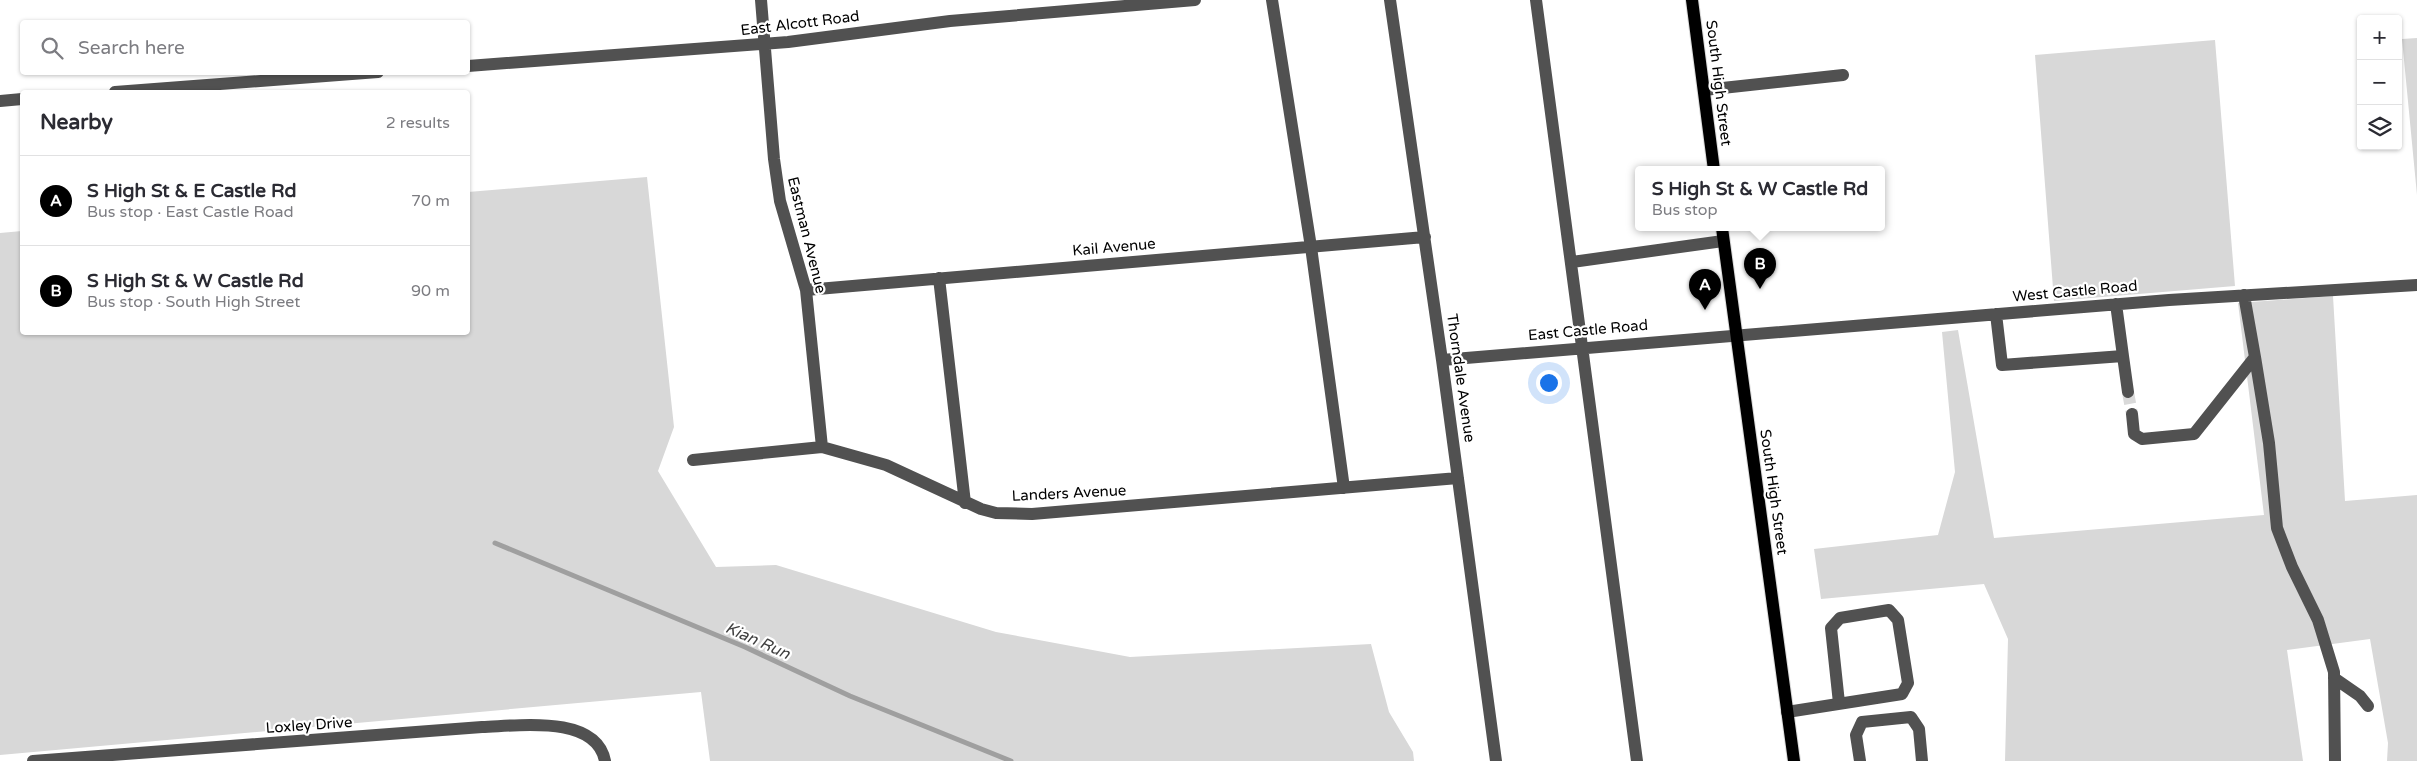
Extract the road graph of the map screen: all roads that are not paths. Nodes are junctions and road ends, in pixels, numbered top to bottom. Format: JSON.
{"nodes":[{"id":1,"x":761,"y":0,"type":"edge"},
{"id":2,"x":1195,"y":0,"type":"edge"},
{"id":3,"x":1272,"y":0,"type":"edge"},
{"id":4,"x":1390,"y":0,"type":"edge"},
{"id":5,"x":1536,"y":0,"type":"edge"},
{"id":6,"x":1692,"y":0,"type":"edge"},
{"id":7,"x":765,"y":44,"type":"junction"},
{"id":8,"x":470,"y":66,"type":"edge"},
{"id":9,"x":339,"y":75,"type":"edge"},
{"id":10,"x":1843,"y":75,"type":"dead end"},
{"id":11,"x":141,"y":90,"type":"edge"},
{"id":12,"x":1704,"y":90,"type":"junction"},
{"id":13,"x":20,"y":99,"type":"edge"},
{"id":14,"x":0,"y":101,"type":"edge"},
{"id":15,"x":1714,"y":166,"type":"edge"},
{"id":16,"x":1722,"y":231,"type":"edge"},
{"id":17,"x":1425,"y":237,"type":"junction"},
{"id":18,"x":1723,"y":241,"type":"junction"},
{"id":19,"x":1312,"y":248,"type":"junction"},
{"id":20,"x":1572,"y":262,"type":"junction"},
{"id":21,"x":939,"y":278,"type":"junction"},
{"id":22,"x":2417,"y":285,"type":"edge"},
{"id":23,"x":806,"y":290,"type":"junction"},
{"id":24,"x":2244,"y":295,"type":"junction"},
{"id":25,"x":2116,"y":304,"type":"junction"},
{"id":26,"x":1996,"y":314,"type":"junction"},
{"id":27,"x":1736,"y":335,"type":"junction"},
{"id":28,"x":1583,"y":347,"type":"junction"},
{"id":29,"x":2122,"y":356,"type":"junction"},
{"id":30,"x":2255,"y":358,"type":"junction"},
{"id":31,"x":1442,"y":360,"type":"junction"},
{"id":32,"x":2128,"y":392,"type":"tunnel mouth"},
{"id":33,"x":2132,"y":414,"type":"tunnel mouth"},
{"id":34,"x":822,"y":447,"type":"junction"},
{"id":35,"x":694,"y":460,"type":"dead end"},
{"id":36,"x":1458,"y":478,"type":"junction"},
{"id":37,"x":1344,"y":488,"type":"junction"},
{"id":38,"x":965,"y":502,"type":"junction"},
{"id":39,"x":2334,"y":678,"type":"junction"},
{"id":40,"x":1839,"y":703,"type":"junction"},
{"id":41,"x":2368,"y":706,"type":"dead end"},
{"id":42,"x":1787,"y":712,"type":"junction"},
{"id":43,"x":33,"y":761,"type":"edge"},
{"id":44,"x":605,"y":761,"type":"edge"},
{"id":45,"x":1496,"y":761,"type":"edge"},
{"id":46,"x":1637,"y":761,"type":"edge"},
{"id":47,"x":1794,"y":761,"type":"edge"},
{"id":48,"x":1860,"y":761,"type":"edge"},
{"id":49,"x":1922,"y":761,"type":"edge"},
{"id":50,"x":2335,"y":761,"type":"edge"}],
"edges":[{"from":1,"to":7,"type":"street","name":"Eastman Avenue"},
{"from":2,"to":7,"type":"street","name":"East Alcott Road"},
{"from":3,"to":19,"type":"street"},
{"from":4,"to":17,"type":"street","name":"Thorndale Avenue"},
{"from":5,"to":20,"type":"street"},
{"from":6,"to":12,"type":"main road","name":"South High Street"},
{"from":7,"to":8,"type":"street","name":"East Alcott Road"},
{"from":7,"to":23,"type":"street","name":"Eastman Avenue"},
{"from":9,"to":11,"type":"street"},
{"from":10,"to":12,"type":"street"},
{"from":12,"to":15,"type":"main road","name":"South High Street"},
{"from":13,"to":14,"type":"street"},
{"from":16,"to":18,"type":"main road","name":"South High Street"},
{"from":17,"to":19,"type":"street","name":"Kail Avenue"},
{"from":17,"to":31,"type":"street","name":"Thorndale Avenue"},
{"from":18,"to":20,"type":"street"},
{"from":18,"to":27,"type":"main road","name":"South High Street"},
{"from":19,"to":21,"type":"street","name":"Kail Avenue"},
{"from":19,"to":37,"type":"street"},
{"from":20,"to":28,"type":"street"},
{"from":21,"to":23,"type":"street","name":"Kail Avenue"},
{"from":21,"to":38,"type":"street"},
{"from":22,"to":24,"type":"street","name":"West Castle Road"},
{"from":23,"to":34,"type":"street","name":"Eastman Avenue"},
{"from":24,"to":25,"type":"street","name":"West Castle Road"},
{"from":24,"to":30,"type":"street"},
{"from":25,"to":26,"type":"street","name":"West Castle Road"},
{"from":25,"to":29,"type":"street"},
{"from":26,"to":27,"type":"street","name":"West Castle Road"},
{"from":26,"to":29,"type":"street"},
{"from":27,"to":28,"type":"street","name":"East Castle Road"},
{"from":27,"to":42,"type":"main road","name":"South High Street"},
{"from":28,"to":31,"type":"street","name":"East Castle Road"},
{"from":28,"to":46,"type":"street"},
{"from":29,"to":32,"type":"street"},
{"from":30,"to":33,"type":"street"},
{"from":30,"to":39,"type":"street"},
{"from":31,"to":36,"type":"street","name":"Thorndale Avenue"},
{"from":34,"to":35,"type":"street","name":"Landers Avenue"},
{"from":34,"to":38,"type":"street","name":"Landers Avenue"},
{"from":36,"to":37,"type":"street","name":"Landers Avenue"},
{"from":36,"to":45,"type":"street","name":"Thorndale Avenue"},
{"from":37,"to":38,"type":"street","name":"Landers Avenue"},
{"from":39,"to":41,"type":"street"},
{"from":39,"to":50,"type":"street"},
{"from":40,"to":40,"type":"street"},
{"from":40,"to":42,"type":"street"},
{"from":42,"to":47,"type":"main road","name":"South High Street"},
{"from":43,"to":44,"type":"street","name":"Loxley Drive"},
{"from":48,"to":49,"type":"street"}]}
